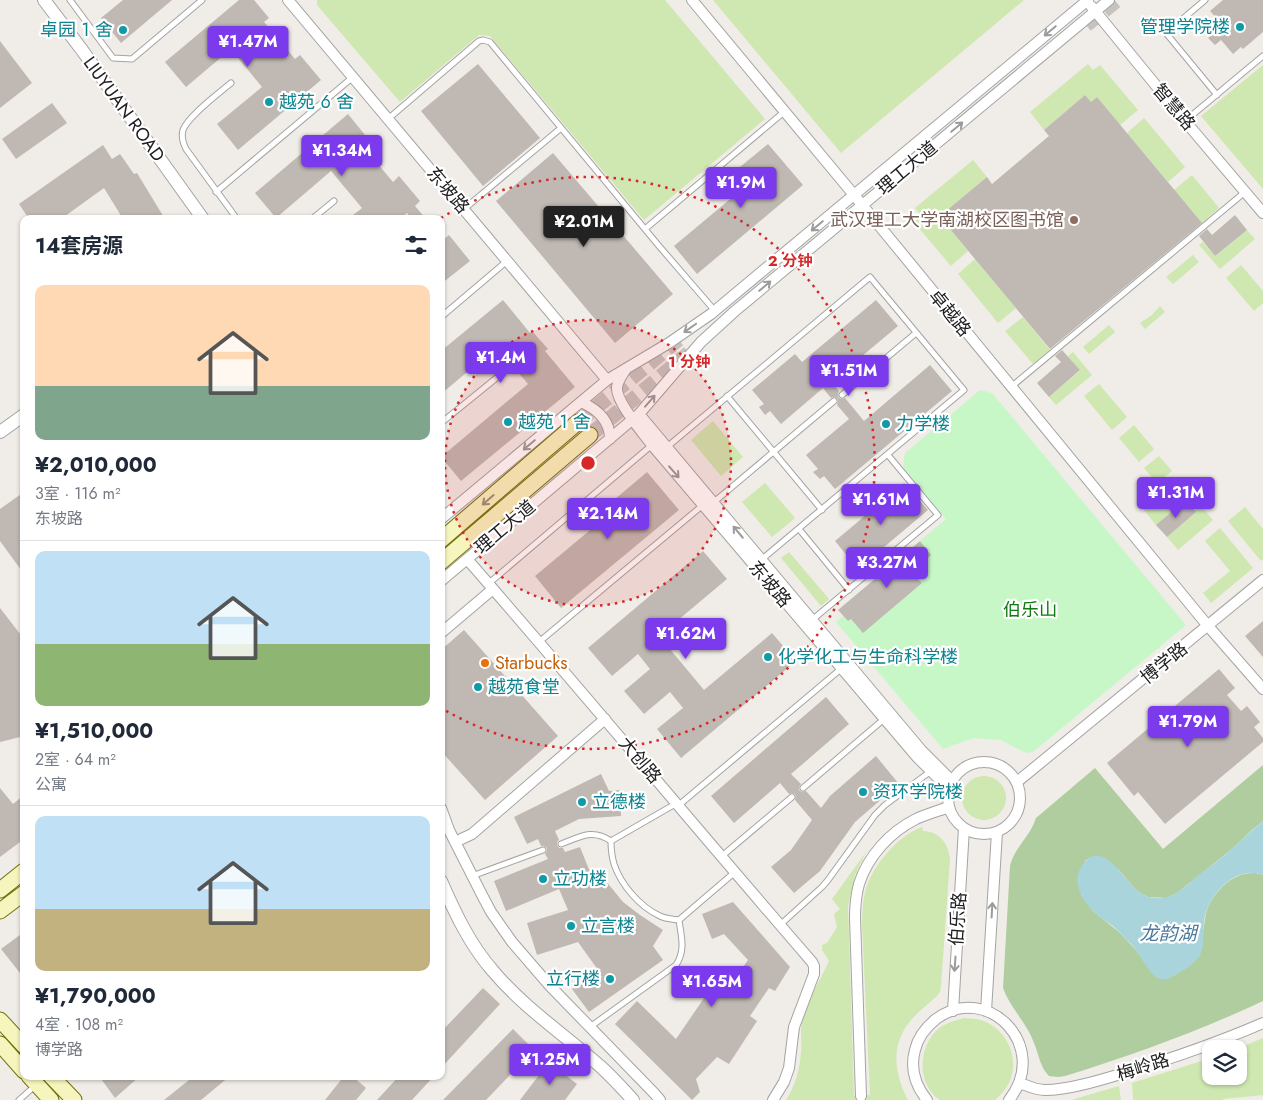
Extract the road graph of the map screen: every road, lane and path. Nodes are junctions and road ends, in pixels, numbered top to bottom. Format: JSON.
{"nodes":[{"id":1,"x":44,"y":0,"type":"edge"},
{"id":2,"x":70,"y":0,"type":"edge"},
{"id":3,"x":202,"y":0,"type":"edge"},
{"id":4,"x":288,"y":0,"type":"edge"},
{"id":5,"x":692,"y":0,"type":"edge"},
{"id":6,"x":1086,"y":0,"type":"edge"},
{"id":7,"x":1109,"y":0,"type":"edge"},
{"id":8,"x":1206,"y":0,"type":"edge"},
{"id":9,"x":1095,"y":12,"type":"junction"},
{"id":10,"x":1263,"y":56,"type":"edge"},
{"id":11,"x":353,"y":77,"type":"junction"},
{"id":12,"x":231,"y":83,"type":"dead end"},
{"id":13,"x":1217,"y":95,"type":"junction"},
{"id":14,"x":784,"y":111,"type":"junction"},
{"id":15,"x":388,"y":119,"type":"junction"},
{"id":16,"x":1185,"y":121,"type":"junction"},
{"id":17,"x":561,"y":128,"type":"junction"},
{"id":18,"x":216,"y":192,"type":"junction"},
{"id":19,"x":1245,"y":192,"type":"junction"},
{"id":20,"x":854,"y":195,"type":"junction"},
{"id":21,"x":334,"y":201,"type":"dead end"},
{"id":22,"x":863,"y":205,"type":"junction"},
{"id":23,"x":464,"y":209,"type":"junction"},
{"id":24,"x":1263,"y":213,"type":"edge"},
{"id":25,"x":201,"y":215,"type":"edge"},
{"id":26,"x":233,"y":215,"type":"edge"},
{"id":27,"x":317,"y":215,"type":"edge"},
{"id":28,"x":645,"y":229,"type":"junction"},
{"id":29,"x":507,"y":261,"type":"junction"},
{"id":30,"x":715,"y":311,"type":"junction"},
{"id":31,"x":445,"y":314,"type":"edge"},
{"id":32,"x":916,"y":332,"type":"junction"},
{"id":33,"x":627,"y":368,"type":"junction"},
{"id":34,"x":505,"y":371,"type":"dead end"},
{"id":35,"x":607,"y":380,"type":"junction"},
{"id":36,"x":1011,"y":387,"type":"junction"},
{"id":37,"x":842,"y":395,"type":"dead end"},
{"id":38,"x":727,"y":396,"type":"junction"},
{"id":39,"x":834,"y":401,"type":"dead end"},
{"id":40,"x":581,"y":402,"type":"junction"},
{"id":41,"x":636,"y":417,"type":"junction"},
{"id":42,"x":20,"y":418,"type":"edge"},
{"id":43,"x":445,"y":420,"type":"edge"},
{"id":44,"x":578,"y":422,"type":"tunnel mouth"},
{"id":45,"x":0,"y":432,"type":"edge"},
{"id":46,"x":590,"y":435,"type":"tunnel mouth"},
{"id":47,"x":610,"y":439,"type":"junction"},
{"id":48,"x":652,"y":446,"type":"junction"},
{"id":49,"x":666,"y":447,"type":"junction"},
{"id":50,"x":774,"y":452,"type":"junction"},
{"id":51,"x":888,"y":455,"type":"junction"},
{"id":52,"x":708,"y":504,"type":"junction"},
{"id":53,"x":822,"y":510,"type":"junction"},
{"id":54,"x":445,"y":516,"type":"edge"},
{"id":55,"x":799,"y":529,"type":"junction"},
{"id":56,"x":445,"y":537,"type":"edge"},
{"id":57,"x":445,"y":559,"type":"edge"},
{"id":58,"x":467,"y":559,"type":"junction"},
{"id":59,"x":762,"y":560,"type":"junction"},
{"id":60,"x":445,"y":578,"type":"edge"},
{"id":61,"x":1263,"y":580,"type":"edge"},
{"id":62,"x":490,"y":586,"type":"junction"},
{"id":63,"x":849,"y":590,"type":"junction"},
{"id":64,"x":812,"y":621,"type":"junction"},
{"id":65,"x":1208,"y":626,"type":"junction"},
{"id":66,"x":445,"y":630,"type":"edge"},
{"id":67,"x":539,"y":642,"type":"junction"},
{"id":68,"x":845,"y":665,"type":"junction"},
{"id":69,"x":1263,"y":689,"type":"edge"},
{"id":70,"x":885,"y":718,"type":"junction"},
{"id":71,"x":605,"y":719,"type":"junction"},
{"id":72,"x":931,"y":771,"type":"junction"},
{"id":73,"x":1018,"y":782,"type":"junction"},
{"id":74,"x":950,"y":785,"type":"junction"},
{"id":75,"x":803,"y":788,"type":"dead end"},
{"id":76,"x":792,"y":797,"type":"dead end"},
{"id":77,"x":678,"y":804,"type":"junction"},
{"id":78,"x":949,"y":807,"type":"junction"},
{"id":79,"x":445,"y":818,"type":"edge"},
{"id":80,"x":964,"y":828,"type":"junction"},
{"id":81,"x":997,"y":832,"type":"junction"},
{"id":82,"x":611,"y":841,"type":"junction"},
{"id":83,"x":455,"y":842,"type":"junction"},
{"id":84,"x":561,"y":844,"type":"dead end"},
{"id":85,"x":543,"y":850,"type":"dead end"},
{"id":86,"x":722,"y":857,"type":"junction"},
{"id":87,"x":735,"y":872,"type":"junction"},
{"id":88,"x":20,"y":874,"type":"edge"},
{"id":89,"x":472,"y":876,"type":"junction"},
{"id":90,"x":0,"y":890,"type":"edge"},
{"id":91,"x":445,"y":890,"type":"edge"},
{"id":92,"x":20,"y":896,"type":"edge"},
{"id":93,"x":0,"y":911,"type":"edge"},
{"id":94,"x":679,"y":920,"type":"junction"},
{"id":95,"x":780,"y":925,"type":"junction"},
{"id":96,"x":952,"y":1011,"type":"junction"},
{"id":97,"x":986,"y":1011,"type":"junction"},
{"id":98,"x":0,"y":1020,"type":"edge"},
{"id":99,"x":1263,"y":1022,"type":"edge"},
{"id":100,"x":590,"y":1027,"type":"junction"},
{"id":101,"x":20,"y":1042,"type":"edge"},
{"id":102,"x":0,"y":1044,"type":"edge"},
{"id":103,"x":20,"y":1066,"type":"edge"},
{"id":104,"x":32,"y":1080,"type":"edge"},
{"id":105,"x":55,"y":1080,"type":"edge"},
{"id":106,"x":1020,"y":1083,"type":"junction"},
{"id":107,"x":861,"y":1096,"type":"dead end"},
{"id":108,"x":19,"y":1100,"type":"edge"},
{"id":109,"x":51,"y":1100,"type":"edge"},
{"id":110,"x":74,"y":1100,"type":"edge"},
{"id":111,"x":633,"y":1100,"type":"edge"},
{"id":112,"x":660,"y":1100,"type":"edge"},
{"id":113,"x":773,"y":1100,"type":"edge"},
{"id":114,"x":927,"y":1100,"type":"edge"},
{"id":115,"x":1009,"y":1100,"type":"edge"}],
"edges":[{"from":1,"to":25,"type":"street","name":"LIUYUAN ROAD"},
{"from":2,"to":3,"type":"lane"},
{"from":4,"to":11,"type":"street","name":"东坡路"},
{"from":5,"to":14,"type":"street","name":"卓越路"},
{"from":6,"to":9,"type":"street","name":"智慧路"},
{"from":6,"to":20,"type":"street","name":"理工大道","one_way":true},
{"from":7,"to":9,"type":"street","name":"理工大道"},
{"from":8,"to":13,"type":"lane"},
{"from":9,"to":16,"type":"street","name":"智慧路"},
{"from":22,"to":9,"type":"street","name":"理工大道","one_way":true},
{"from":10,"to":13,"type":"lane"},
{"from":11,"to":15,"type":"street","name":"东坡路"},
{"from":11,"to":18,"type":"lane"},
{"from":12,"to":18,"type":"lane"},
{"from":13,"to":16,"type":"lane"},
{"from":14,"to":20,"type":"street","name":"卓越路"},
{"from":14,"to":28,"type":"lane"},
{"from":15,"to":17,"type":"lane"},
{"from":15,"to":23,"type":"street","name":"东坡路"},
{"from":16,"to":19,"type":"street","name":"智慧路"},
{"from":17,"to":23,"type":"lane"},
{"from":17,"to":28,"type":"lane"},
{"from":18,"to":26,"type":"lane"},
{"from":19,"to":24,"type":"street","name":"智慧路"},
{"from":19,"to":36,"type":"lane"},
{"from":20,"to":22,"type":"street","name":"卓越路"},
{"from":20,"to":30,"type":"street","name":"理工大道","one_way":true},
{"from":21,"to":27,"type":"lane"},
{"from":22,"to":36,"type":"street","name":"卓越路"},
{"from":41,"to":22,"type":"street","name":"理工大道","one_way":true},
{"from":23,"to":29,"type":"street","name":"东坡路"},
{"from":28,"to":30,"type":"lane"},
{"from":29,"to":31,"type":"lane"},
{"from":29,"to":35,"type":"street","name":"东坡路"},
{"from":30,"to":33,"type":"street","name":"理工大道","one_way":true},
{"from":32,"to":37,"type":"lane"},
{"from":32,"to":38,"type":"lane"},
{"from":32,"to":51,"type":"lane"},
{"from":33,"to":35,"type":"street","name":"理工大道"},
{"from":33,"to":41,"type":"street","name":"东坡路"},
{"from":34,"to":43,"type":"lane"},
{"from":35,"to":40,"type":"street","name":"理工大道"},
{"from":36,"to":65,"type":"street","name":"卓越路"},
{"from":38,"to":49,"type":"lane"},
{"from":38,"to":50,"type":"lane"},
{"from":39,"to":50,"type":"lane"},
{"from":40,"to":47,"type":"street"},
{"from":40,"to":54,"type":"street","name":"理工大道","one_way":true},
{"from":41,"to":47,"type":"street","name":"理工大道"},
{"from":41,"to":48,"type":"street","name":"东坡路"},
{"from":41,"to":49,"type":"street","name":"东坡路"},
{"from":42,"to":45,"type":"street"},
{"from":44,"to":56,"type":"main road","one_way":true},
{"from":46,"to":57,"type":"main road"},
{"from":47,"to":58,"type":"street","name":"理工大道"},
{"from":48,"to":52,"type":"street","name":"东坡路","one_way":true},
{"from":48,"to":62,"type":"lane"},
{"from":49,"to":52,"type":"street","name":"东坡路"},
{"from":50,"to":52,"type":"lane"},
{"from":50,"to":53,"type":"lane"},
{"from":51,"to":53,"type":"lane"},
{"from":51,"to":63,"type":"lane"},
{"from":59,"to":52,"type":"street","name":"东坡路","one_way":true},
{"from":52,"to":67,"type":"lane"},
{"from":52,"to":68,"type":"street","name":"东坡路"},
{"from":53,"to":55,"type":"lane"},
{"from":55,"to":59,"type":"lane"},
{"from":55,"to":63,"type":"lane"},
{"from":58,"to":60,"type":"street","name":"理工大道"},
{"from":58,"to":62,"type":"street","name":"大创路"},
{"from":59,"to":64,"type":"street","name":"东坡路"},
{"from":61,"to":65,"type":"street","name":"博学路"},
{"from":62,"to":66,"type":"street"},
{"from":62,"to":67,"type":"street","name":"大创路"},
{"from":63,"to":64,"type":"lane"},
{"from":64,"to":68,"type":"street","name":"东坡路"},
{"from":65,"to":69,"type":"street","name":"卓越路"},
{"from":65,"to":73,"type":"street","name":"博学路"},
{"from":67,"to":71,"type":"street","name":"大创路"},
{"from":68,"to":70,"type":"street","name":"东坡路"},
{"from":68,"to":74,"type":"street","name":"东坡路"},
{"from":68,"to":77,"type":"lane"},
{"from":70,"to":72,"type":"street","name":"东坡路"},
{"from":70,"to":75,"type":"lane"},
{"from":71,"to":77,"type":"street","name":"大创路"},
{"from":71,"to":83,"type":"street"},
{"from":72,"to":74,"type":"street","name":"东坡路"},
{"from":72,"to":95,"type":"lane"},
{"from":73,"to":74,"type":"street"},
{"from":73,"to":81,"type":"street"},
{"from":74,"to":78,"type":"street"},
{"from":76,"to":86,"type":"lane"},
{"from":77,"to":82,"type":"lane"},
{"from":77,"to":86,"type":"street","name":"大创路"},
{"from":78,"to":80,"type":"street"},
{"from":78,"to":107,"type":"street"},
{"from":79,"to":83,"type":"street"},
{"from":80,"to":81,"type":"street"},
{"from":80,"to":96,"type":"street","name":"伯乐路","one_way":true},
{"from":97,"to":81,"type":"street","name":"伯乐路","one_way":true},
{"from":82,"to":84,"type":"lane"},
{"from":82,"to":94,"type":"lane"},
{"from":83,"to":89,"type":"street"},
{"from":85,"to":89,"type":"lane"},
{"from":86,"to":87,"type":"street","name":"大创路"},
{"from":87,"to":94,"type":"lane"},
{"from":87,"to":95,"type":"street","name":"大创路"},
{"from":88,"to":90,"type":"main road"},
{"from":89,"to":100,"type":"street"},
{"from":91,"to":111,"type":"street"},
{"from":92,"to":93,"type":"main road"},
{"from":94,"to":100,"type":"lane"},
{"from":95,"to":113,"type":"street","name":"大创路"},
{"from":96,"to":97,"type":"street"},
{"from":96,"to":114,"type":"street"},
{"from":97,"to":106,"type":"street"},
{"from":98,"to":101,"type":"main road"},
{"from":99,"to":106,"type":"street","name":"梅岭路"},
{"from":100,"to":112,"type":"street"},
{"from":102,"to":103,"type":"main road"},
{"from":104,"to":108,"type":"lane"},
{"from":104,"to":109,"type":"main road"},
{"from":105,"to":110,"type":"main road"},
{"from":106,"to":115,"type":"street"}]}
